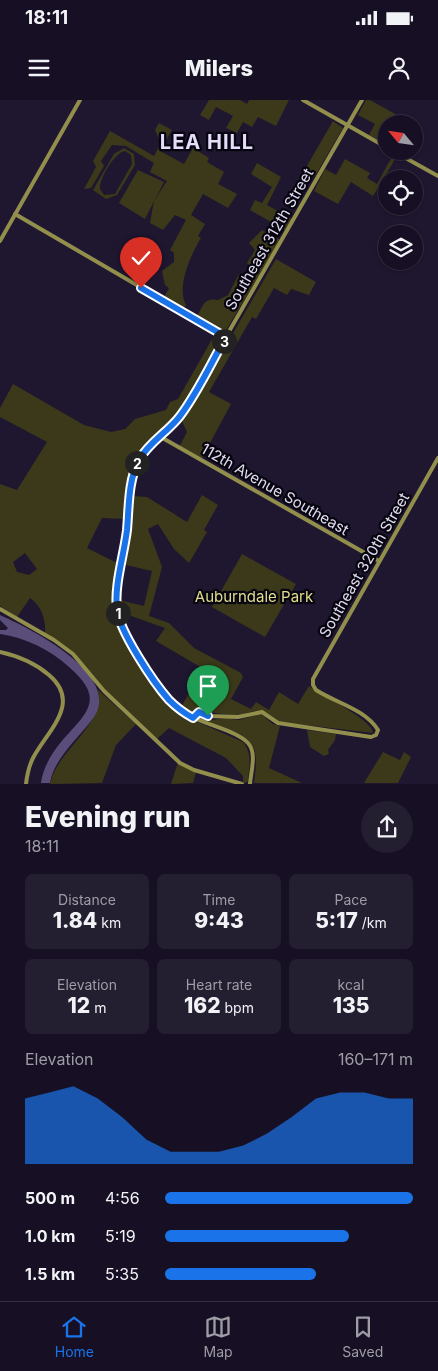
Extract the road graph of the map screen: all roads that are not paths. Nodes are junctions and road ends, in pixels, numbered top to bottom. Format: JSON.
{"nodes":[{"id":1,"x":80,"y":100,"type":"edge"},
{"id":2,"x":303,"y":100,"type":"edge"},
{"id":3,"x":362,"y":100,"type":"edge"},
{"id":4,"x":348,"y":125,"type":"junction"},
{"id":5,"x":378,"y":142,"type":"edge"},
{"id":6,"x":409,"y":160,"type":"edge"},
{"id":7,"x":438,"y":176,"type":"edge"},
{"id":8,"x":15,"y":214,"type":"junction"},
{"id":9,"x":0,"y":241,"type":"edge"},
{"id":10,"x":226,"y":337,"type":"junction"},
{"id":11,"x":159,"y":436,"type":"junction"},
{"id":12,"x":438,"y":458,"type":"edge"},
{"id":13,"x":379,"y":561,"type":"junction"},
{"id":14,"x":0,"y":608,"type":"edge"},
{"id":15,"x":0,"y":652,"type":"edge"},
{"id":16,"x":193,"y":718,"type":"junction"},
{"id":17,"x":26,"y":784,"type":"edge"},
{"id":18,"x":242,"y":784,"type":"edge"},
{"id":19,"x":250,"y":784,"type":"edge"}],
"edges":[{"from":1,"to":8,"type":"street"},
{"from":2,"to":4,"type":"street"},
{"from":3,"to":4,"type":"street","name":"Southeast 312th Street"},
{"from":4,"to":5,"type":"street"},
{"from":4,"to":10,"type":"street","name":"Southeast 312th Street"},
{"from":6,"to":7,"type":"street"},
{"from":8,"to":9,"type":"street"},
{"from":8,"to":10,"type":"street"},
{"from":10,"to":11,"type":"street","name":"Southeast 312th Street"},
{"from":11,"to":13,"type":"street","name":"112th Avenue Southeast"},
{"from":11,"to":16,"type":"street","name":"Southeast 312th Street"},
{"from":12,"to":13,"type":"street","name":"Southeast 320th Street"},
{"from":13,"to":16,"type":"street","name":"Southeast 320th Street"},
{"from":14,"to":18,"type":"street"},
{"from":15,"to":17,"type":"street"},
{"from":16,"to":19,"type":"street","name":"Southeast 312th Street"}]}
